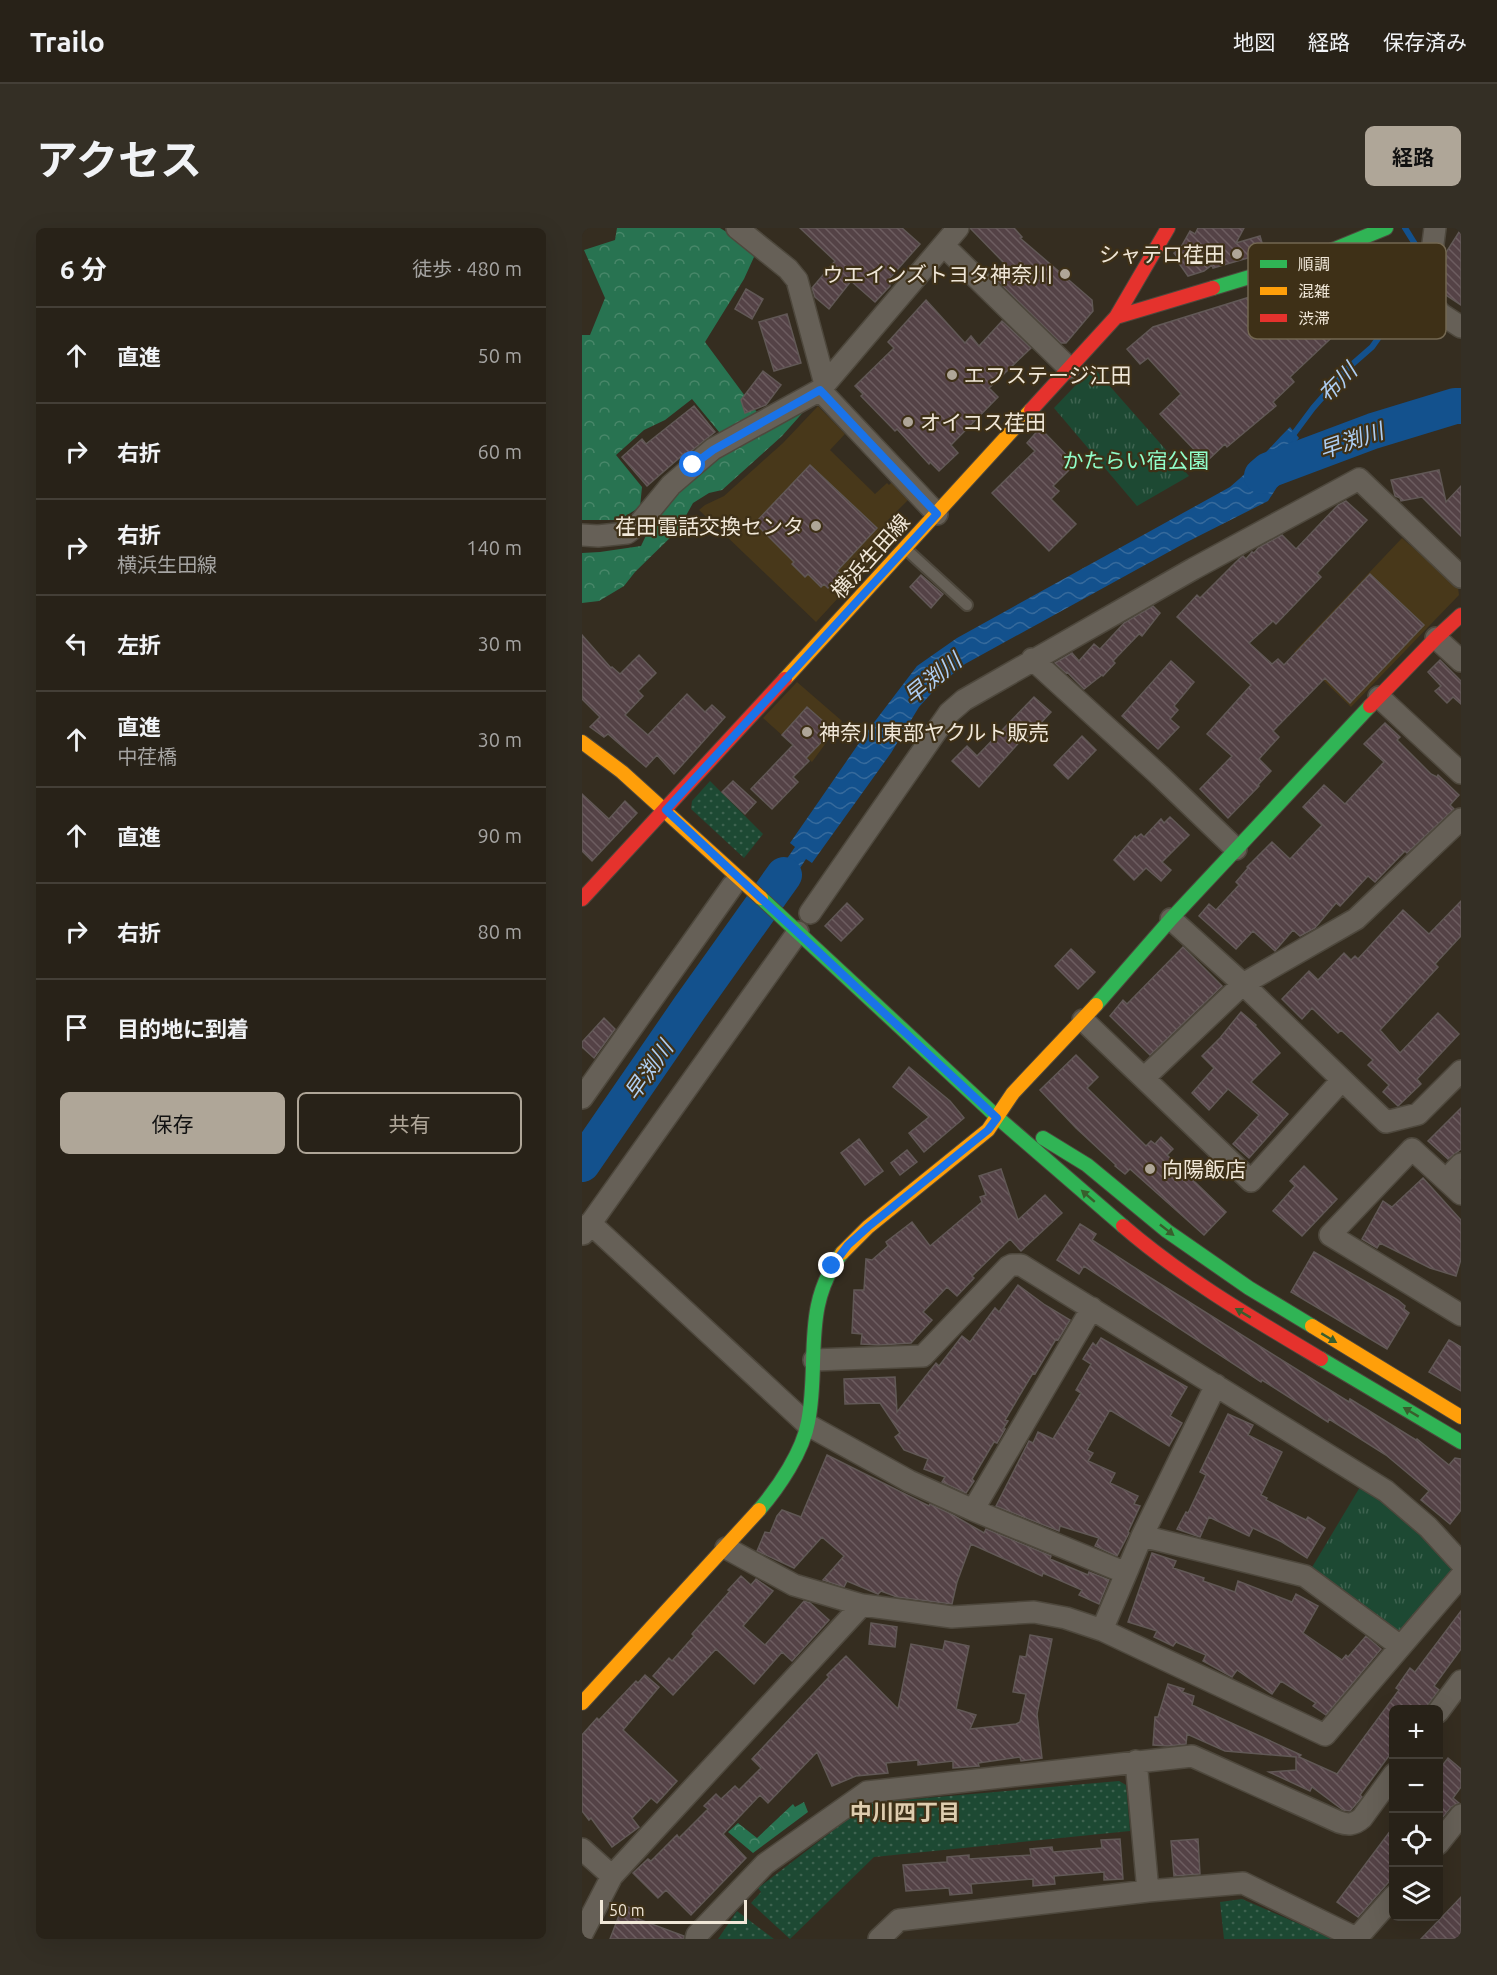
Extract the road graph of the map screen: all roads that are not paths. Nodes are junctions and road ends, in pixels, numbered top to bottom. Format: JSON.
{"nodes":[{"id":1,"x":737,"y":228,"type":"edge"},
{"id":2,"x":958,"y":228,"type":"edge"},
{"id":3,"x":1168,"y":228,"type":"edge"},
{"id":4,"x":1436,"y":228,"type":"edge"},
{"id":5,"x":1383,"y":229,"type":"edge"},
{"id":6,"x":1349,"y":243,"type":"edge"},
{"id":7,"x":1434,"y":243,"type":"edge"},
{"id":8,"x":944,"y":246,"type":"junction"},
{"id":9,"x":1248,"y":277,"type":"edge"},
{"id":10,"x":1116,"y":316,"type":"junction"},
{"id":11,"x":1446,"y":317,"type":"edge"},
{"id":12,"x":1461,"y":327,"type":"edge"},
{"id":13,"x":1069,"y":368,"type":"junction"},
{"id":14,"x":822,"y":387,"type":"junction"},
{"id":15,"x":937,"y":514,"type":"junction"},
{"id":16,"x":582,"y":535,"type":"edge"},
{"id":17,"x":906,"y":549,"type":"junction"},
{"id":18,"x":1461,"y":577,"type":"edge"},
{"id":19,"x":967,"y":605,"type":"dead end"},
{"id":20,"x":1461,"y":615,"type":"edge"},
{"id":21,"x":1436,"y":638,"type":"junction"},
{"id":22,"x":1032,"y":660,"type":"junction"},
{"id":23,"x":1461,"y":661,"type":"edge"},
{"id":24,"x":1379,"y":697,"type":"junction"},
{"id":25,"x":582,"y":742,"type":"edge"},
{"id":26,"x":1461,"y":773,"type":"edge"},
{"id":27,"x":666,"y":810,"type":"junction"},
{"id":28,"x":1461,"y":819,"type":"edge"},
{"id":29,"x":1236,"y":849,"type":"junction"},
{"id":30,"x":736,"y":881,"type":"junction"},
{"id":31,"x":582,"y":899,"type":"edge"},
{"id":32,"x":810,"y":913,"type":"dead end"},
{"id":33,"x":1171,"y":919,"type":"junction"},
{"id":34,"x":798,"y":932,"type":"junction"},
{"id":35,"x":1243,"y":984,"type":"junction"},
{"id":36,"x":1083,"y":1020,"type":"junction"},
{"id":37,"x":1461,"y":1071,"type":"edge"},
{"id":38,"x":1144,"y":1078,"type":"junction"},
{"id":39,"x":1342,"y":1080,"type":"junction"},
{"id":40,"x":582,"y":1098,"type":"edge"},
{"id":41,"x":997,"y":1118,"type":"junction"},
{"id":42,"x":1461,"y":1164,"type":"edge"},
{"id":43,"x":1454,"y":1187,"type":"edge"},
{"id":44,"x":586,"y":1229,"type":"edge"},
{"id":45,"x":1092,"y":1308,"type":"junction"},
{"id":46,"x":1461,"y":1315,"type":"edge"},
{"id":47,"x":814,"y":1360,"type":"junction"},
{"id":48,"x":1216,"y":1385,"type":"junction"},
{"id":49,"x":1461,"y":1417,"type":"edge"},
{"id":50,"x":808,"y":1425,"type":"junction"},
{"id":51,"x":1461,"y":1442,"type":"edge"},
{"id":52,"x":973,"y":1510,"type":"junction"},
{"id":53,"x":1142,"y":1536,"type":"junction"},
{"id":54,"x":726,"y":1548,"type":"junction"},
{"id":55,"x":1461,"y":1563,"type":"edge"},
{"id":56,"x":1126,"y":1573,"type":"junction"},
{"id":57,"x":1461,"y":1576,"type":"edge"},
{"id":58,"x":862,"y":1605,"type":"junction"},
{"id":59,"x":1102,"y":1630,"type":"junction"},
{"id":60,"x":1400,"y":1646,"type":"junction"},
{"id":61,"x":1461,"y":1681,"type":"edge"},
{"id":62,"x":582,"y":1703,"type":"edge"},
{"id":63,"x":1443,"y":1705,"type":"edge"},
{"id":64,"x":1136,"y":1761,"type":"junction"},
{"id":65,"x":1389,"y":1781,"type":"edge"},
{"id":66,"x":1461,"y":1815,"type":"edge"},
{"id":67,"x":1443,"y":1838,"type":"edge"},
{"id":68,"x":582,"y":1849,"type":"edge"},
{"id":69,"x":612,"y":1876,"type":"junction"},
{"id":70,"x":1148,"y":1891,"type":"junction"},
{"id":71,"x":1389,"y":1902,"type":"edge"},
{"id":72,"x":582,"y":1934,"type":"edge"},
{"id":73,"x":696,"y":1939,"type":"edge"},
{"id":74,"x":879,"y":1939,"type":"edge"},
{"id":75,"x":1356,"y":1939,"type":"edge"}],
"edges":[{"from":1,"to":14,"type":"street"},
{"from":2,"to":8,"type":"street"},
{"from":3,"to":10,"type":"street","name":"横浜生田線"},
{"from":4,"to":7,"type":"street"},
{"from":5,"to":6,"type":"street"},
{"from":8,"to":13,"type":"street"},
{"from":8,"to":14,"type":"street"},
{"from":9,"to":10,"type":"street"},
{"from":10,"to":13,"type":"street","name":"横浜生田線"},
{"from":11,"to":12,"type":"street"},
{"from":13,"to":15,"type":"street","name":"横浜生田線"},
{"from":14,"to":15,"type":"street"},
{"from":14,"to":16,"type":"street"},
{"from":15,"to":17,"type":"street","name":"横浜生田線"},
{"from":17,"to":19,"type":"lane"},
{"from":17,"to":27,"type":"street","name":"横浜生田線"},
{"from":18,"to":22,"type":"street"},
{"from":20,"to":21,"type":"street"},
{"from":21,"to":23,"type":"street"},
{"from":21,"to":24,"type":"street"},
{"from":22,"to":29,"type":"street"},
{"from":22,"to":32,"type":"street"},
{"from":24,"to":26,"type":"street"},
{"from":24,"to":29,"type":"street"},
{"from":25,"to":27,"type":"street"},
{"from":27,"to":30,"type":"street"},
{"from":27,"to":31,"type":"street","name":"横浜生田線"},
{"from":28,"to":35,"type":"street"},
{"from":29,"to":33,"type":"street"},
{"from":30,"to":34,"type":"street"},
{"from":30,"to":40,"type":"street"},
{"from":33,"to":35,"type":"street"},
{"from":33,"to":36,"type":"street"},
{"from":34,"to":41,"type":"street"},
{"from":34,"to":44,"type":"street"},
{"from":35,"to":38,"type":"street"},
{"from":35,"to":39,"type":"street"},
{"from":36,"to":38,"type":"street"},
{"from":36,"to":41,"type":"street"},
{"from":37,"to":39,"type":"street"},
{"from":38,"to":39,"type":"street"},
{"from":41,"to":47,"type":"street"},
{"from":41,"to":49,"type":"street","one_way":true},
{"from":51,"to":41,"type":"street","one_way":true},
{"from":42,"to":43,"type":"street"},
{"from":43,"to":46,"type":"street"},
{"from":44,"to":50,"type":"street"},
{"from":45,"to":47,"type":"street"},
{"from":45,"to":48,"type":"street"},
{"from":45,"to":52,"type":"street"},
{"from":47,"to":50,"type":"street"},
{"from":48,"to":53,"type":"street"},
{"from":48,"to":55,"type":"street"},
{"from":50,"to":52,"type":"street"},
{"from":50,"to":54,"type":"street"},
{"from":52,"to":56,"type":"street"},
{"from":53,"to":56,"type":"street"},
{"from":53,"to":60,"type":"street"},
{"from":54,"to":58,"type":"street"},
{"from":54,"to":62,"type":"street"},
{"from":56,"to":59,"type":"street"},
{"from":57,"to":60,"type":"street"},
{"from":58,"to":59,"type":"street"},
{"from":58,"to":69,"type":"street"},
{"from":59,"to":60,"type":"street"},
{"from":61,"to":63,"type":"street"},
{"from":64,"to":65,"type":"street"},
{"from":64,"to":70,"type":"street"},
{"from":64,"to":73,"type":"street"},
{"from":66,"to":67,"type":"street"},
{"from":68,"to":69,"type":"street"},
{"from":69,"to":72,"type":"street"},
{"from":70,"to":74,"type":"street"},
{"from":70,"to":75,"type":"street"},
{"from":71,"to":75,"type":"street"}]}
